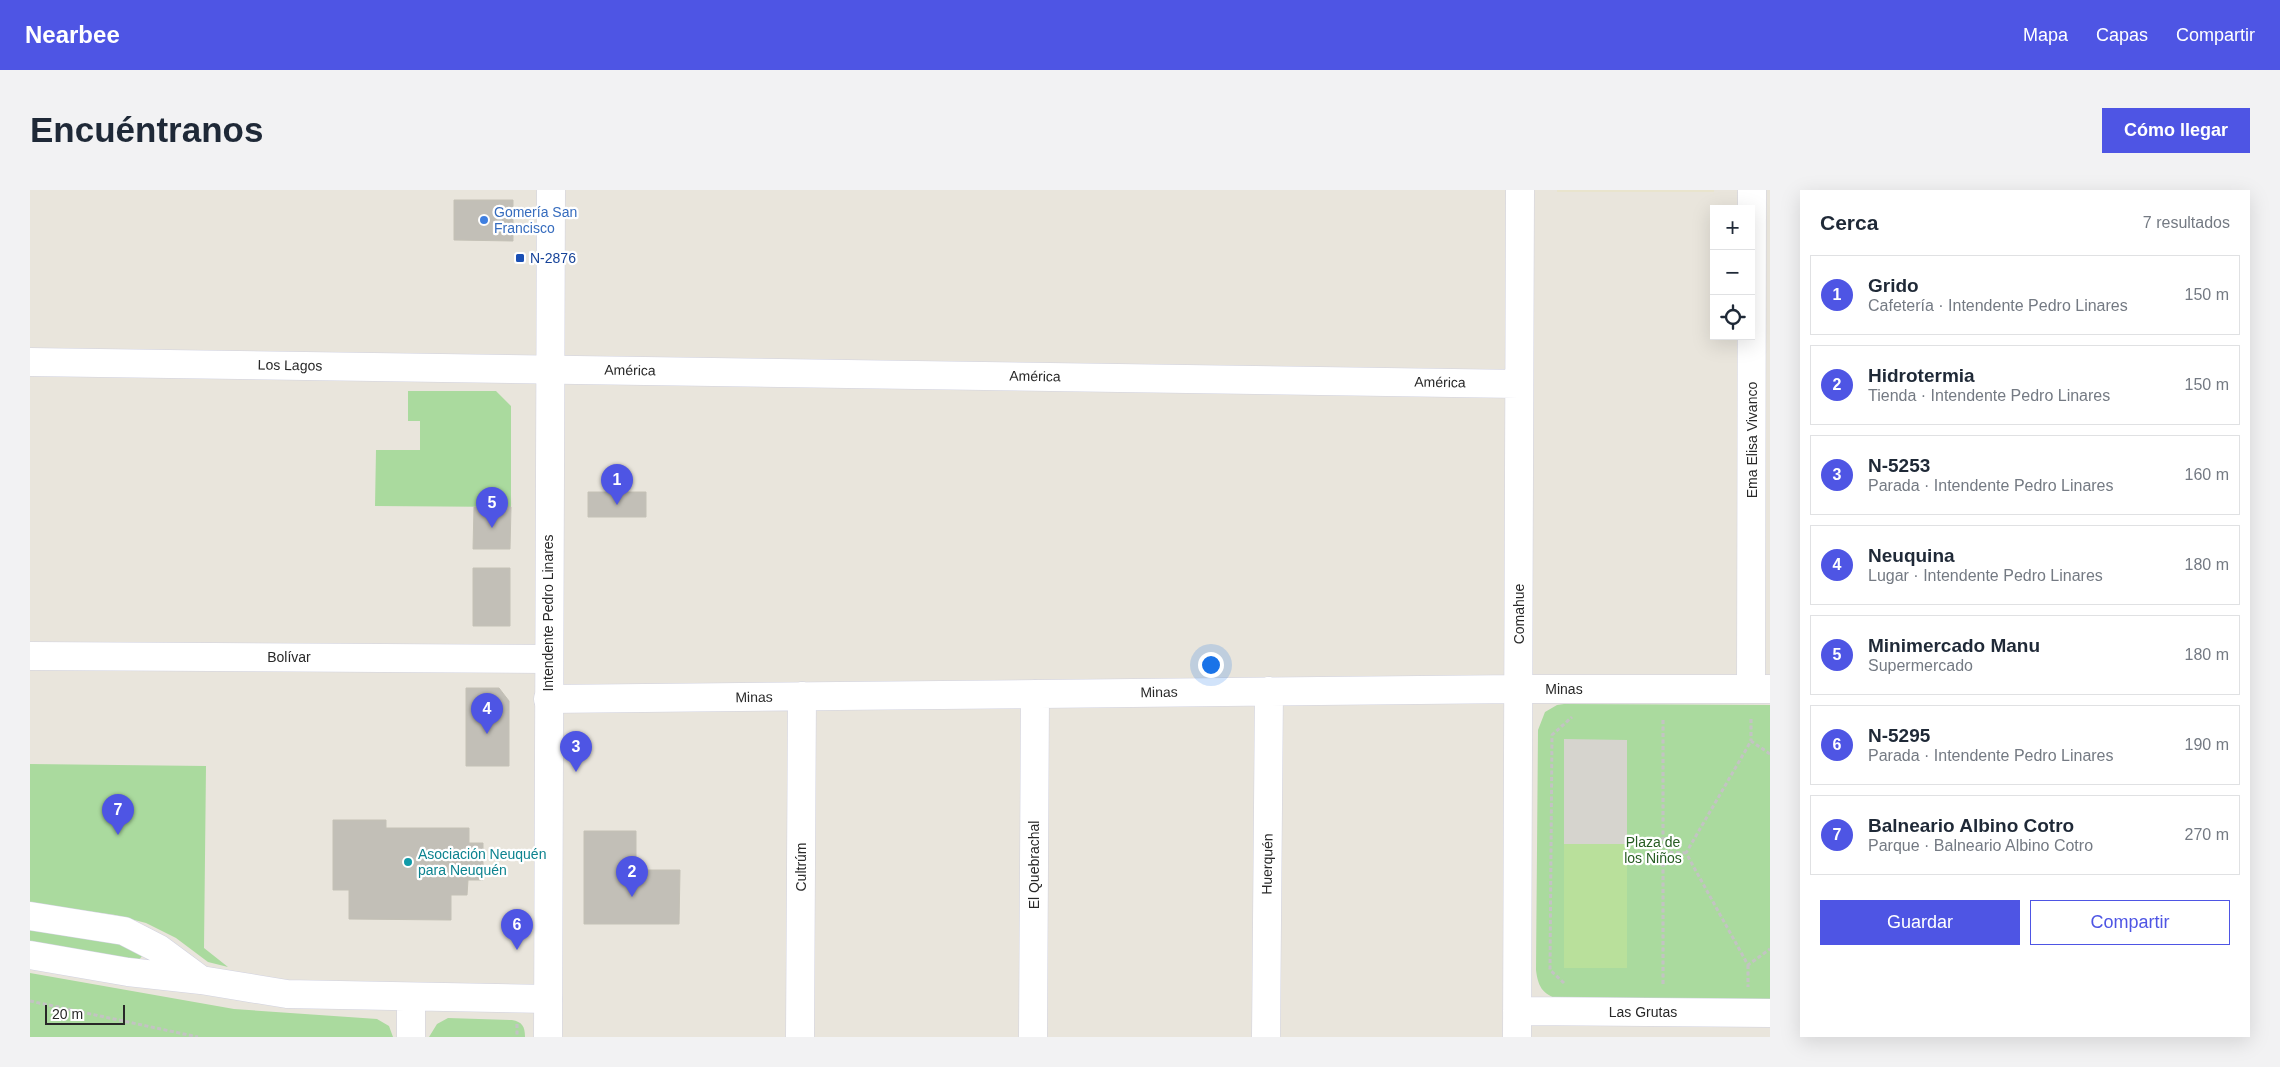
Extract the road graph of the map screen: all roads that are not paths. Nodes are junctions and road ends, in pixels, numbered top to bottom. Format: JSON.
{"nodes":[{"id":1,"x":551,"y":190,"type":"edge"},
{"id":2,"x":1520,"y":190,"type":"edge"},
{"id":3,"x":1752,"y":190,"type":"edge"},
{"id":4,"x":30,"y":362,"type":"edge"},
{"id":5,"x":550,"y":369,"type":"junction"},
{"id":6,"x":1519,"y":384,"type":"junction"},
{"id":7,"x":30,"y":656,"type":"edge"},
{"id":8,"x":548,"y":659,"type":"junction"},
{"id":9,"x":1518,"y":689,"type":"junction"},
{"id":10,"x":1760,"y":689,"type":"edge"},
{"id":11,"x":1269,"y":691,"type":"junction"},
{"id":12,"x":1035,"y":694,"type":"junction"},
{"id":13,"x":802,"y":696,"type":"junction"},
{"id":14,"x":548,"y":698,"type":"junction"},
{"id":15,"x":30,"y":916,"type":"edge"},
{"id":16,"x":30,"y":955,"type":"edge"},
{"id":17,"x":201,"y":980,"type":"junction"},
{"id":18,"x":411,"y":997,"type":"junction"},
{"id":19,"x":548,"y":999,"type":"junction"},
{"id":20,"x":1770,"y":1013,"type":"edge"},
{"id":21,"x":1517,"y":1024,"type":"edge"},
{"id":22,"x":411,"y":1037,"type":"edge"},
{"id":23,"x":548,"y":1037,"type":"edge"},
{"id":24,"x":800,"y":1037,"type":"edge"},
{"id":25,"x":1034,"y":1037,"type":"edge"},
{"id":26,"x":1266,"y":1037,"type":"edge"}],
"edges":[{"from":1,"to":5,"type":"street","name":"Intendente Pedro Linares"},
{"from":2,"to":6,"type":"street","name":"Comahue"},
{"from":3,"to":10,"type":"street","name":"Ema Elisa Vivanco"},
{"from":4,"to":5,"type":"street","name":"Los Lagos"},
{"from":5,"to":6,"type":"street","name":"América"},
{"from":5,"to":8,"type":"street","name":"Intendente Pedro Linares"},
{"from":6,"to":9,"type":"street","name":"Comahue"},
{"from":7,"to":8,"type":"street","name":"Bolívar"},
{"from":8,"to":14,"type":"street","name":"Intendente Pedro Linares"},
{"from":9,"to":10,"type":"street","name":"Minas"},
{"from":9,"to":11,"type":"street","name":"Minas"},
{"from":9,"to":21,"type":"street","name":"Comahue"},
{"from":11,"to":12,"type":"street","name":"Minas"},
{"from":11,"to":26,"type":"street","name":"Huerquén"},
{"from":12,"to":13,"type":"street","name":"Minas"},
{"from":12,"to":25,"type":"street","name":"El Quebrachal"},
{"from":13,"to":14,"type":"street","name":"Minas"},
{"from":13,"to":24,"type":"street","name":"Cultrúm"},
{"from":14,"to":19,"type":"street","name":"Intendente Pedro Linares"},
{"from":15,"to":17,"type":"street"},
{"from":16,"to":17,"type":"street"},
{"from":17,"to":18,"type":"street"},
{"from":18,"to":19,"type":"street"},
{"from":18,"to":22,"type":"street"},
{"from":19,"to":23,"type":"street","name":"Intendente Pedro Linares"},
{"from":20,"to":21,"type":"street","name":"Las Grutas"}]}
